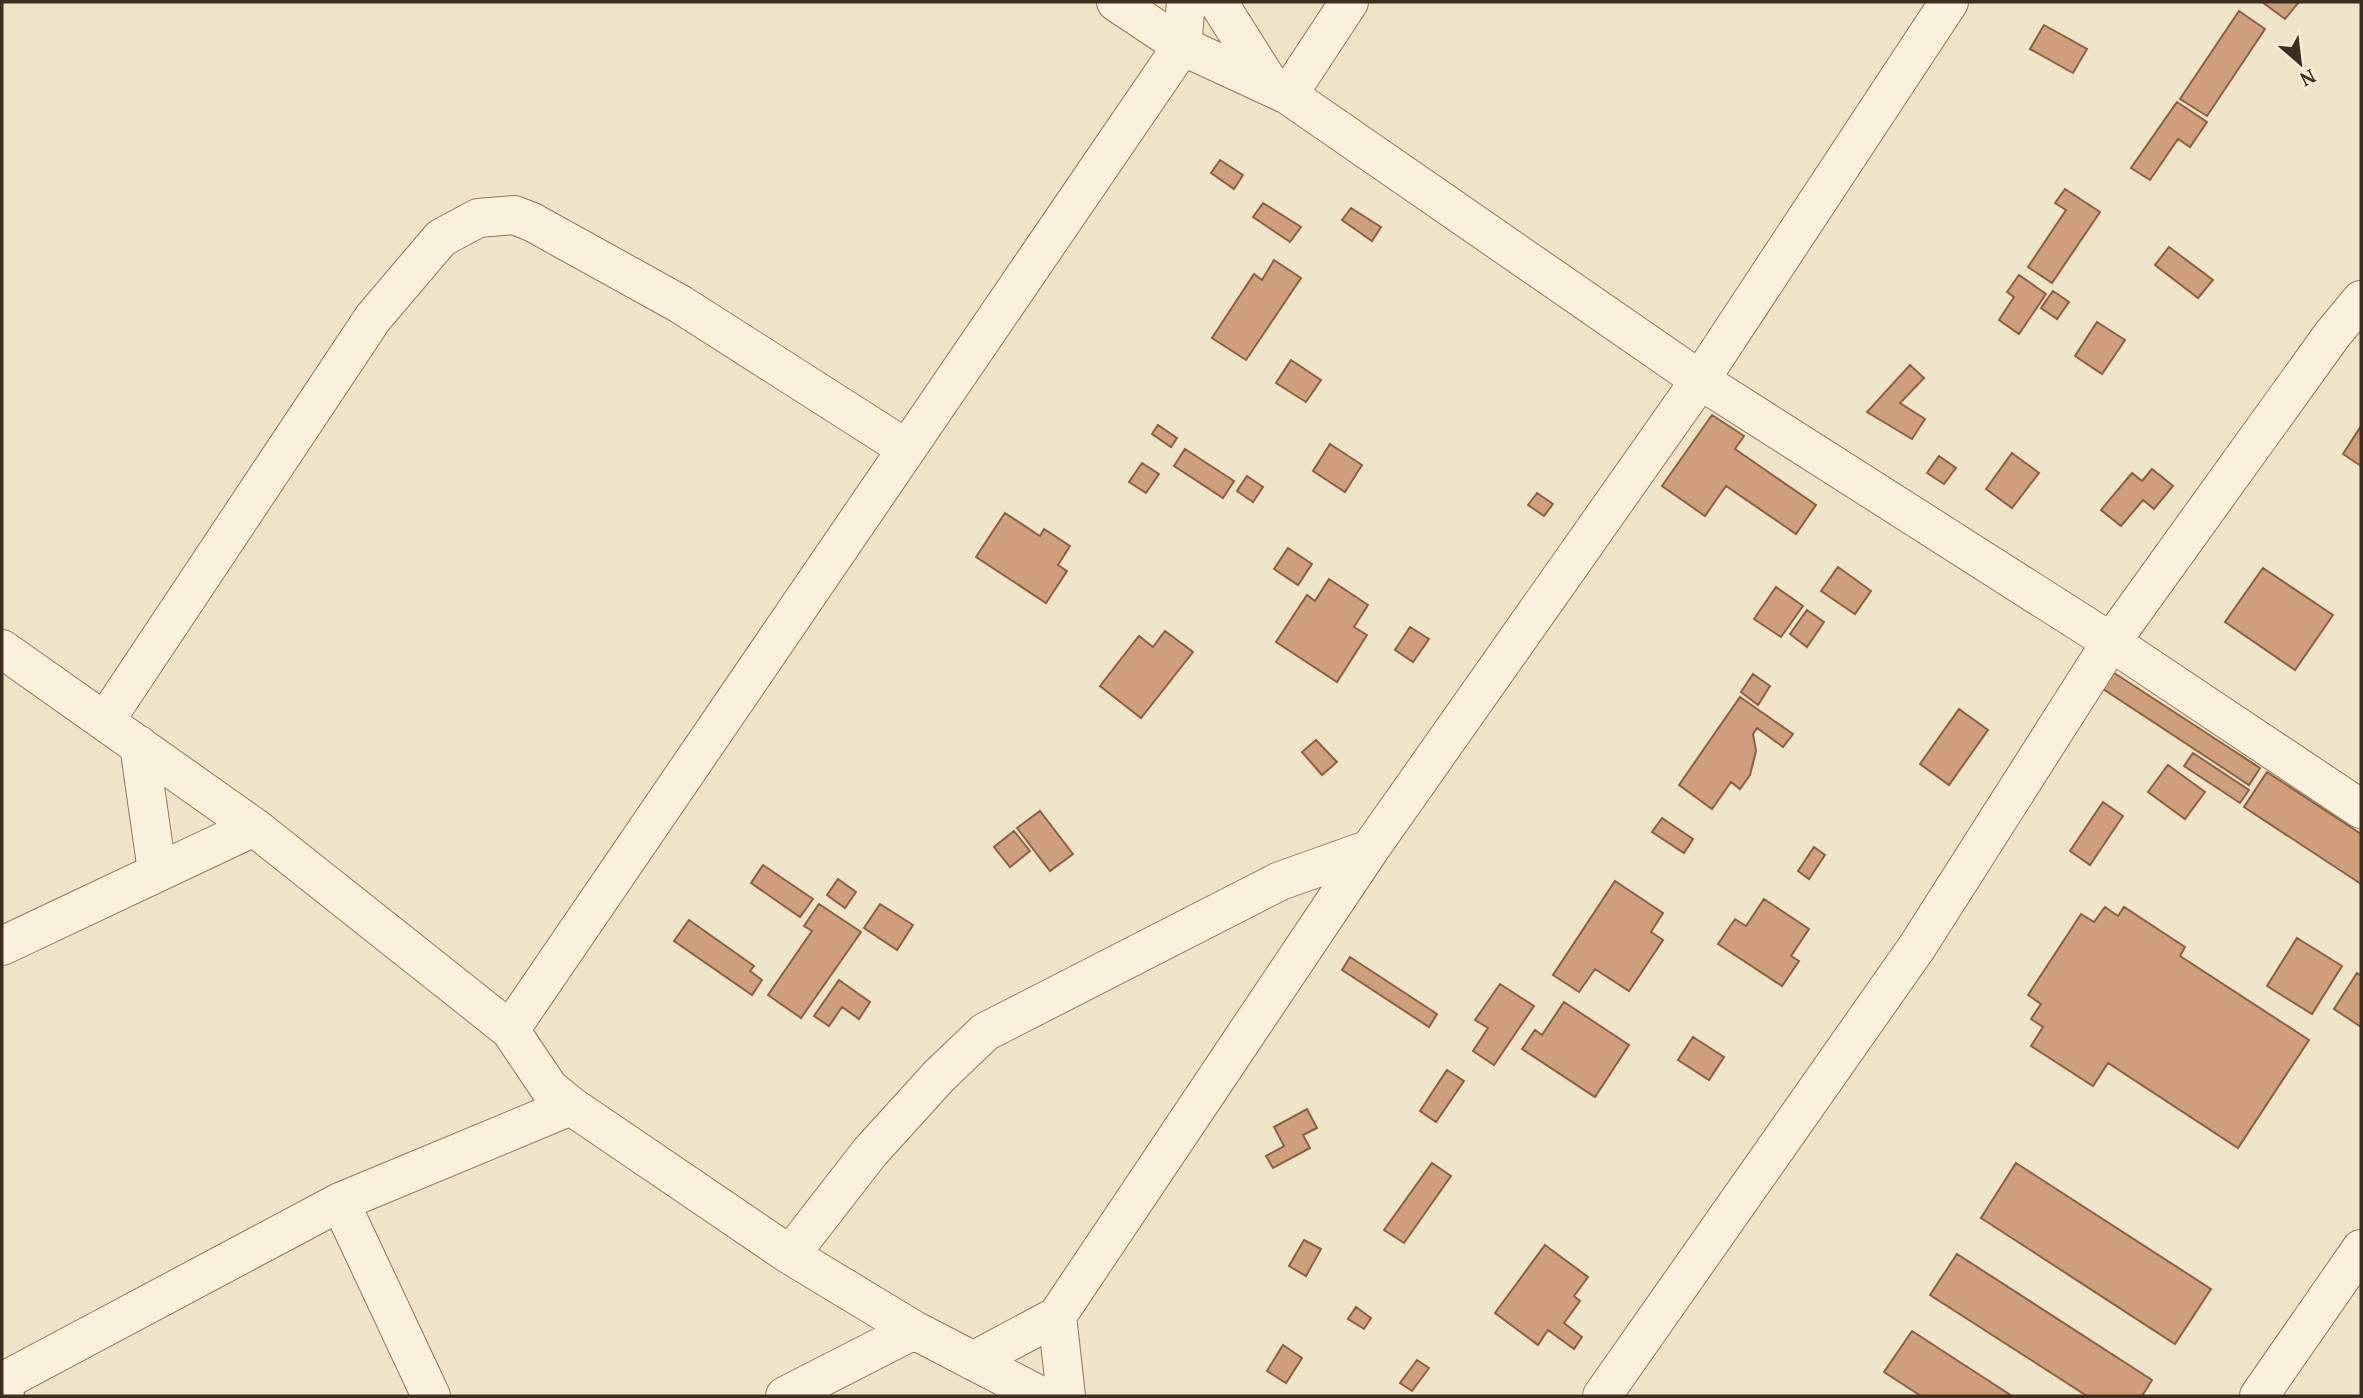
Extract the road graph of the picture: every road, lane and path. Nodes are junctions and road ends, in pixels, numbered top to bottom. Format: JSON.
{"nodes":[{"id":1,"x":1116,"y":2,"type":"edge"},
{"id":2,"x":1186,"y":2,"type":"edge"},
{"id":3,"x":1218,"y":2,"type":"edge"},
{"id":4,"x":1349,"y":2,"type":"edge"},
{"id":5,"x":1949,"y":2,"type":"edge"},
{"id":6,"x":1182,"y":46,"type":"junction"},
{"id":7,"x":1280,"y":91,"type":"junction"},
{"id":8,"x":2361,"y":300,"type":"edge"},
{"id":9,"x":1700,"y":380,"type":"junction"},
{"id":10,"x":907,"y":449,"type":"junction"},
{"id":11,"x":2111,"y":642,"type":"junction"},
{"id":12,"x":2,"y":649,"type":"edge"},
{"id":13,"x":105,"y":721,"type":"junction"},
{"id":14,"x":139,"y":745,"type":"junction"},
{"id":15,"x":2361,"y":809,"type":"edge"},
{"id":16,"x":254,"y":827,"type":"junction"},
{"id":17,"x":1370,"y":849,"type":"junction"},
{"id":18,"x":157,"y":871,"type":"junction"},
{"id":19,"x":2,"y":946,"type":"edge"},
{"id":20,"x":510,"y":1030,"type":"junction"},
{"id":21,"x":571,"y":1106,"type":"junction"},
{"id":22,"x":340,"y":1202,"type":"junction"},
{"id":23,"x":2361,"y":1249,"type":"edge"},
{"id":24,"x":790,"y":1255,"type":"junction"},
{"id":25,"x":1057,"y":1316,"type":"junction"},
{"id":26,"x":914,"y":1330,"type":"junction"},
{"id":27,"x":973,"y":1361,"type":"junction"},
{"id":28,"x":2,"y":1382,"type":"edge"},
{"id":29,"x":431,"y":1396,"type":"edge"},
{"id":30,"x":785,"y":1396,"type":"edge"},
{"id":31,"x":1041,"y":1396,"type":"edge"},
{"id":32,"x":1066,"y":1396,"type":"edge"},
{"id":33,"x":1602,"y":1396,"type":"edge"},
{"id":34,"x":2259,"y":1396,"type":"edge"}],
"edges":[{"from":1,"to":6,"type":"street"},
{"from":2,"to":6,"type":"street"},
{"from":3,"to":7,"type":"street"},
{"from":4,"to":7,"type":"street"},
{"from":5,"to":9,"type":"street"},
{"from":6,"to":7,"type":"street"},
{"from":6,"to":10,"type":"street"},
{"from":7,"to":9,"type":"street"},
{"from":8,"to":11,"type":"street"},
{"from":9,"to":11,"type":"street"},
{"from":9,"to":17,"type":"street"},
{"from":10,"to":13,"type":"street"},
{"from":10,"to":20,"type":"street"},
{"from":11,"to":15,"type":"street"},
{"from":11,"to":33,"type":"street"},
{"from":12,"to":13,"type":"street"},
{"from":13,"to":14,"type":"street"},
{"from":14,"to":16,"type":"street"},
{"from":14,"to":18,"type":"street"},
{"from":16,"to":18,"type":"street"},
{"from":16,"to":20,"type":"street"},
{"from":17,"to":24,"type":"street"},
{"from":17,"to":25,"type":"street"},
{"from":18,"to":19,"type":"street"},
{"from":20,"to":21,"type":"street"},
{"from":21,"to":22,"type":"street"},
{"from":21,"to":24,"type":"street"},
{"from":22,"to":28,"type":"street"},
{"from":22,"to":29,"type":"street"},
{"from":23,"to":34,"type":"street"},
{"from":24,"to":26,"type":"street"},
{"from":25,"to":27,"type":"street"},
{"from":25,"to":32,"type":"street"},
{"from":26,"to":27,"type":"street"},
{"from":26,"to":30,"type":"street"},
{"from":27,"to":31,"type":"street"}]}
